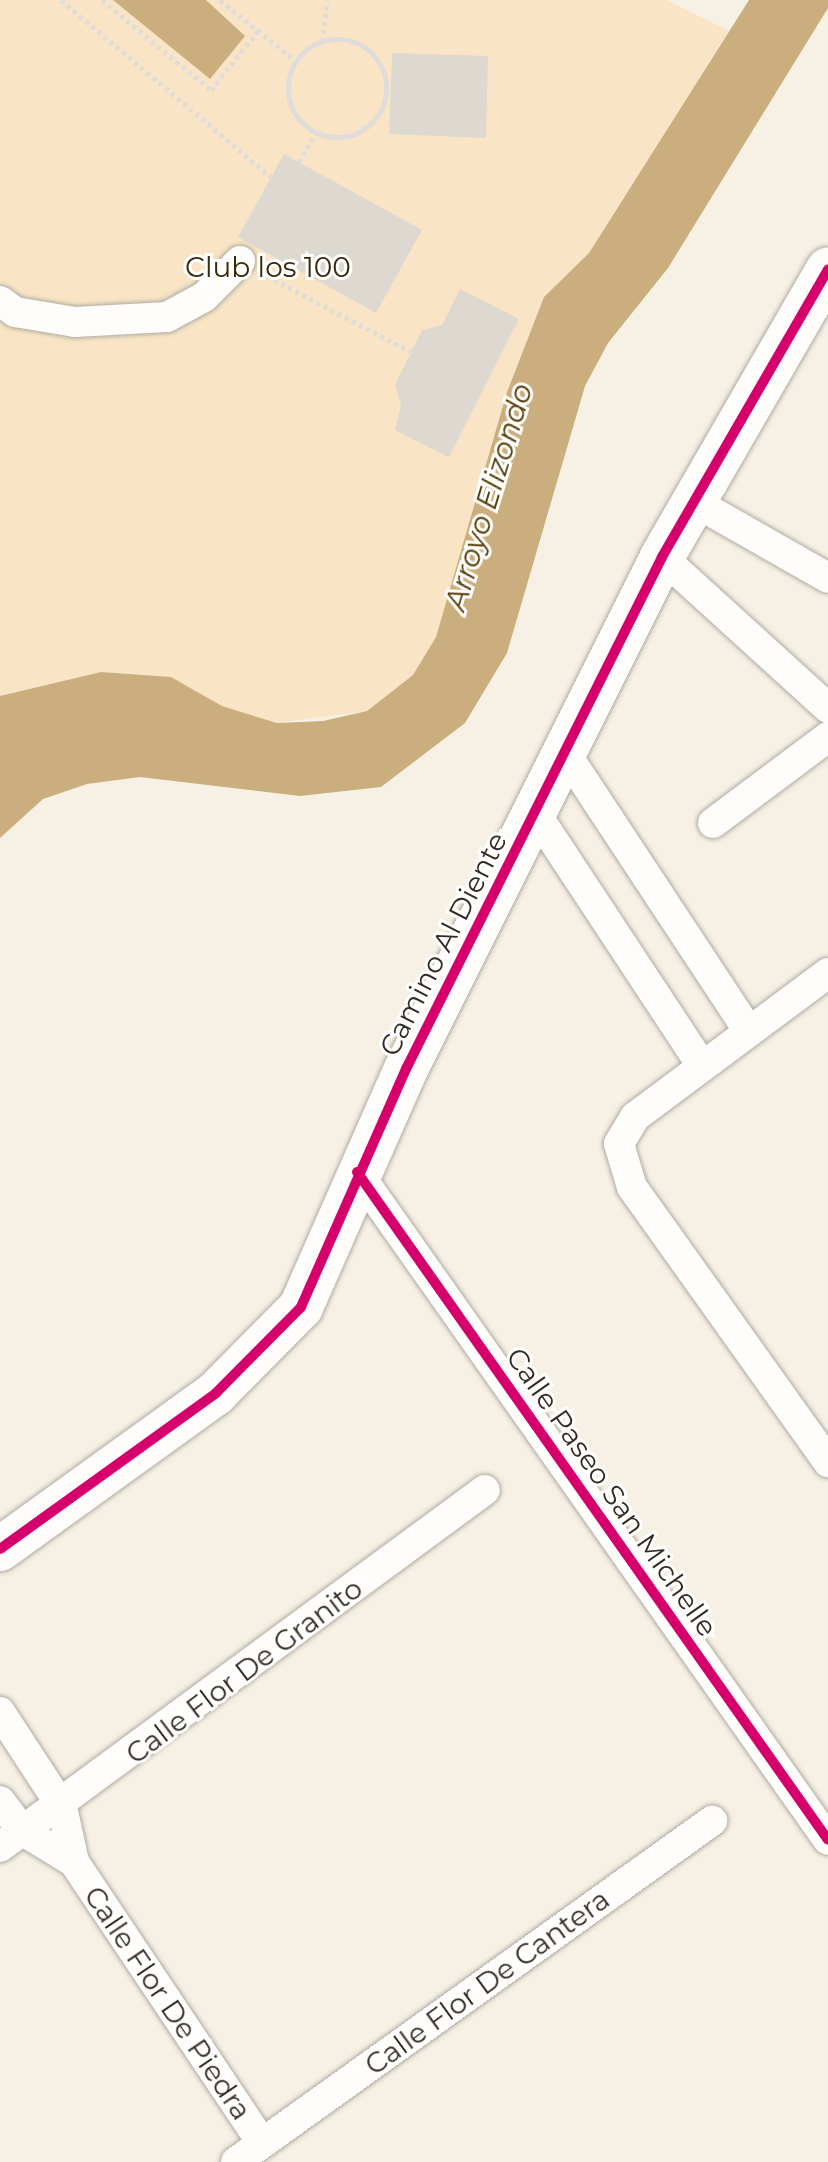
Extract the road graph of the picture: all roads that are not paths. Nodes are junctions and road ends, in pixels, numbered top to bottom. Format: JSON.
{"nodes":[{"id":1,"x":240,"y":261,"type":"road end"},
{"id":2,"x":828,"y":270,"type":"edge"},
{"id":3,"x":0,"y":301,"type":"edge"},
{"id":4,"x":693,"y":501,"type":"junction"},
{"id":5,"x":662,"y":557,"type":"junction"},
{"id":6,"x":828,"y":578,"type":"edge"},
{"id":7,"x":828,"y":708,"type":"edge"},
{"id":8,"x":828,"y":737,"type":"edge"},
{"id":9,"x":566,"y":754,"type":"junction"},
{"id":10,"x":536,"y":814,"type":"junction"},
{"id":11,"x":713,"y":823,"type":"dead end"},
{"id":12,"x":828,"y":973,"type":"edge"},
{"id":13,"x":748,"y":1030,"type":"junction"},
{"id":14,"x":701,"y":1064,"type":"junction"},
{"id":15,"x":357,"y":1172,"type":"junction"},
{"id":16,"x":828,"y":1462,"type":"edge"},
{"id":17,"x":485,"y":1490,"type":"dead end"},
{"id":18,"x":0,"y":1549,"type":"edge"},
{"id":19,"x":0,"y":1712,"type":"edge"},
{"id":20,"x":0,"y":1801,"type":"edge"},
{"id":21,"x":62,"y":1807,"type":"junction"},
{"id":22,"x":712,"y":1821,"type":"dead end"},
{"id":23,"x":11,"y":1839,"type":"edge"},
{"id":24,"x":828,"y":1840,"type":"edge"},
{"id":25,"x":74,"y":1862,"type":"junction"},
{"id":26,"x":262,"y":2143,"type":"junction"},
{"id":27,"x":236,"y":2162,"type":"edge"}],
"edges":[{"from":1,"to":3,"type":"street"},
{"from":2,"to":4,"type":"street","name":"Camino Al Diente"},
{"from":4,"to":5,"type":"street","name":"Camino Al Diente"},
{"from":4,"to":6,"type":"street"},
{"from":5,"to":7,"type":"street"},
{"from":5,"to":9,"type":"street","name":"Camino Al Diente"},
{"from":8,"to":11,"type":"street"},
{"from":9,"to":10,"type":"street","name":"Camino Al Diente"},
{"from":9,"to":13,"type":"street"},
{"from":10,"to":14,"type":"street"},
{"from":10,"to":15,"type":"street","name":"Camino Al Diente"},
{"from":12,"to":13,"type":"street"},
{"from":13,"to":14,"type":"street"},
{"from":14,"to":16,"type":"street"},
{"from":15,"to":18,"type":"street","name":"Camino Al Diente"},
{"from":15,"to":24,"type":"street","name":"Calle Paseo San Michelle"},
{"from":17,"to":21,"type":"street","name":"Calle Flor De Granito"},
{"from":19,"to":21,"type":"street","name":"Calle Flor De Piedra"},
{"from":20,"to":23,"type":"street","name":"Calle Flor De Piedra"},
{"from":21,"to":23,"type":"street","name":"Calle Flor De Granito"},
{"from":21,"to":25,"type":"street","name":"Calle Flor De Piedra"},
{"from":22,"to":26,"type":"street","name":"Calle Flor De Cantera"},
{"from":23,"to":25,"type":"street","name":"Calle Flor De Piedra"},
{"from":25,"to":26,"type":"street","name":"Calle Flor De Piedra"},
{"from":26,"to":27,"type":"street","name":"Calle Flor De Cantera"}]}
